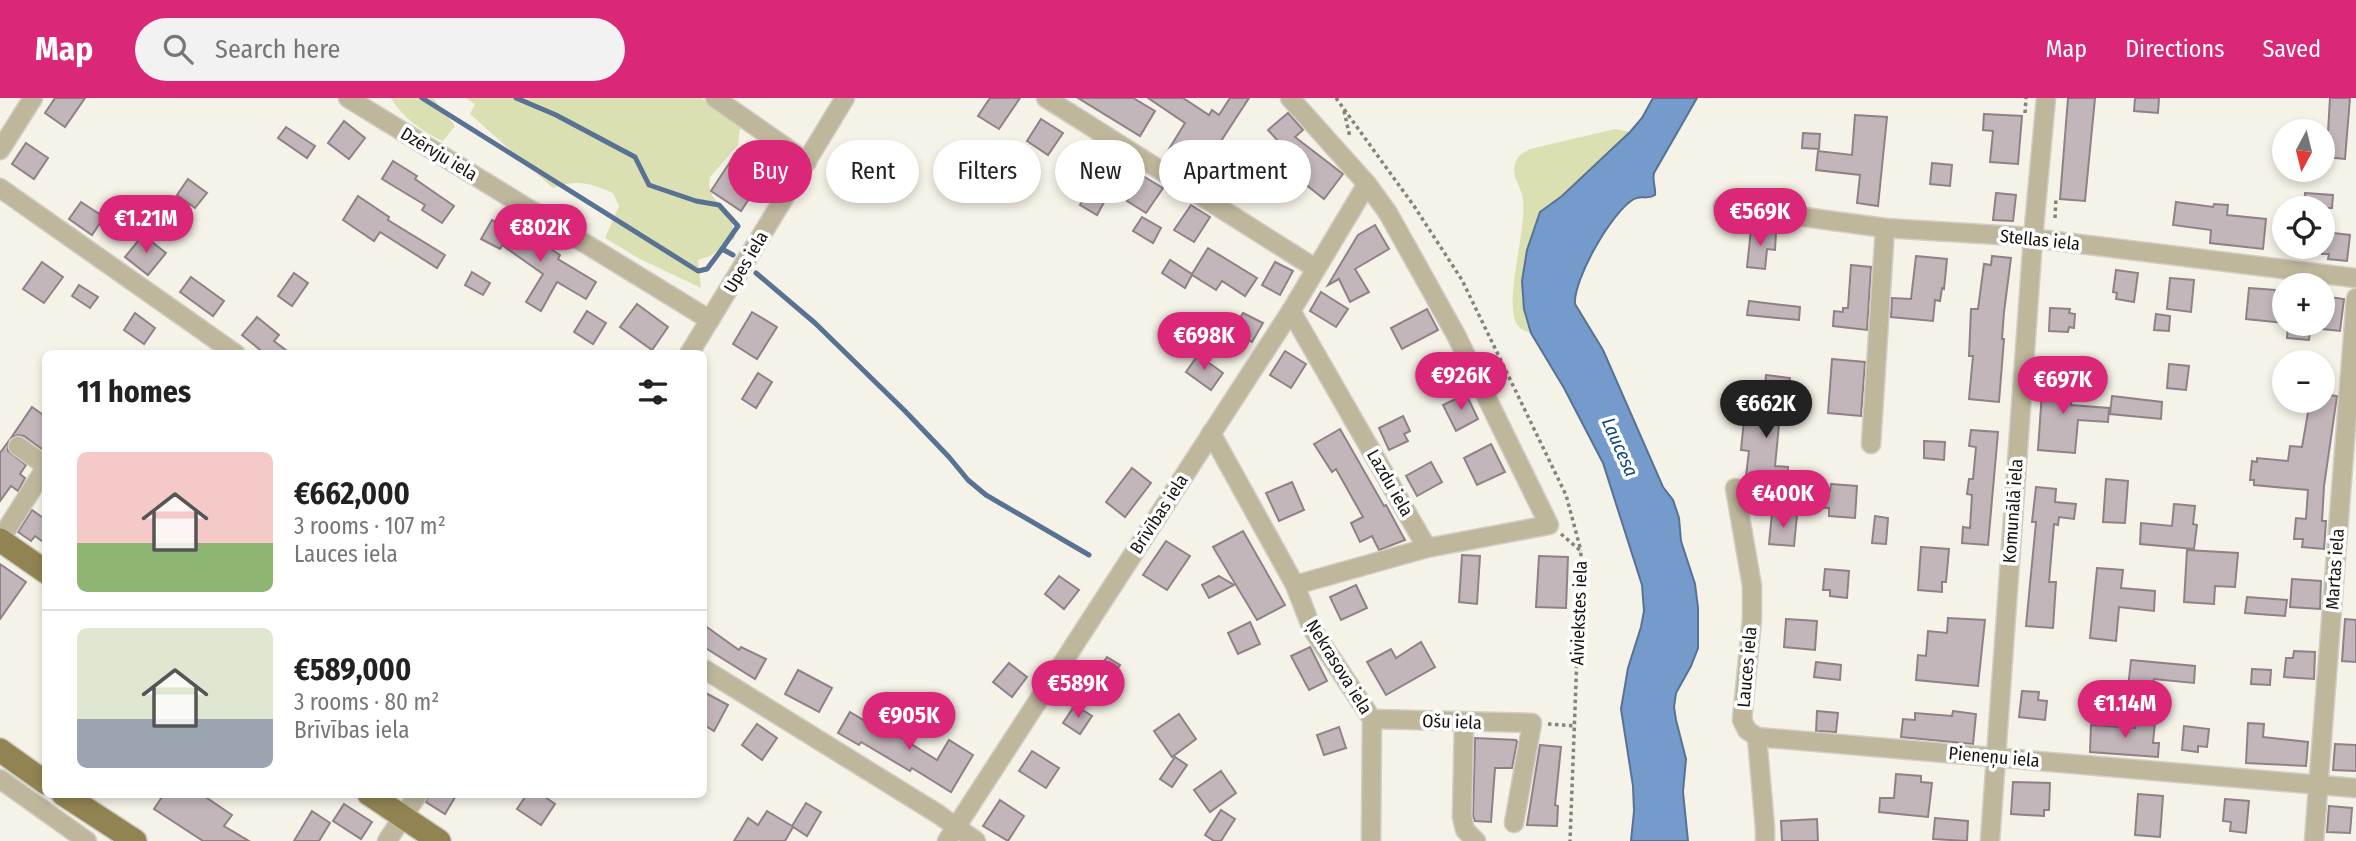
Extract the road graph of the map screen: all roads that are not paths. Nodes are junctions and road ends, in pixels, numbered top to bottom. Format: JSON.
{"nodes":[{"id":1,"x":33,"y":98,"type":"edge"},
{"id":2,"x":348,"y":98,"type":"edge"},
{"id":3,"x":715,"y":98,"type":"edge"},
{"id":4,"x":845,"y":98,"type":"edge"},
{"id":5,"x":1046,"y":98,"type":"edge"},
{"id":6,"x":1290,"y":98,"type":"edge"},
{"id":7,"x":2046,"y":98,"type":"edge"},
{"id":8,"x":775,"y":140,"type":"edge"},
{"id":9,"x":0,"y":150,"type":"edge"},
{"id":10,"x":812,"y":154,"type":"edge"},
{"id":11,"x":1367,"y":184,"type":"junction"},
{"id":12,"x":0,"y":188,"type":"edge"},
{"id":13,"x":782,"y":203,"type":"edge"},
{"id":14,"x":1723,"y":206,"type":"dead end"},
{"id":15,"x":1885,"y":228,"type":"junction"},
{"id":16,"x":2033,"y":238,"type":"junction"},
{"id":17,"x":1315,"y":268,"type":"junction"},
{"id":18,"x":2356,"y":278,"type":"edge"},
{"id":19,"x":2356,"y":298,"type":"edge"},
{"id":20,"x":1291,"y":311,"type":"junction"},
{"id":21,"x":710,"y":320,"type":"junction"},
{"id":22,"x":230,"y":350,"type":"edge"},
{"id":23,"x":691,"y":350,"type":"edge"},
{"id":24,"x":1211,"y":433,"type":"junction"},
{"id":25,"x":1871,"y":444,"type":"dead end"},
{"id":26,"x":18,"y":446,"type":"dead end"},
{"id":27,"x":42,"y":463,"type":"edge"},
{"id":28,"x":42,"y":472,"type":"edge"},
{"id":29,"x":1735,"y":488,"type":"dead end"},
{"id":30,"x":0,"y":540,"type":"edge"},
{"id":31,"x":1427,"y":548,"type":"junction"},
{"id":32,"x":42,"y":569,"type":"edge"},
{"id":33,"x":1295,"y":585,"type":"junction"},
{"id":34,"x":707,"y":671,"type":"edge"},
{"id":35,"x":1372,"y":719,"type":"junction"},
{"id":36,"x":1464,"y":722,"type":"junction"},
{"id":37,"x":1757,"y":737,"type":"junction"},
{"id":38,"x":0,"y":750,"type":"edge"},
{"id":39,"x":1996,"y":758,"type":"junction"},
{"id":40,"x":0,"y":779,"type":"edge"},
{"id":41,"x":42,"y":780,"type":"edge"},
{"id":42,"x":2319,"y":785,"type":"junction"},
{"id":43,"x":2356,"y":788,"type":"edge"},
{"id":44,"x":69,"y":798,"type":"edge"},
{"id":45,"x":375,"y":798,"type":"edge"},
{"id":46,"x":416,"y":798,"type":"edge"},
{"id":47,"x":404,"y":818,"type":"junction"},
{"id":48,"x":1514,"y":823,"type":"dead end"},
{"id":49,"x":951,"y":834,"type":"edge"},
{"id":50,"x":87,"y":841,"type":"edge"},
{"id":51,"x":135,"y":841,"type":"edge"},
{"id":52,"x":387,"y":841,"type":"edge"},
{"id":53,"x":439,"y":841,"type":"edge"},
{"id":54,"x":976,"y":841,"type":"edge"},
{"id":55,"x":1371,"y":841,"type":"edge"},
{"id":56,"x":1476,"y":841,"type":"edge"},
{"id":57,"x":1765,"y":841,"type":"edge"},
{"id":58,"x":1990,"y":841,"type":"edge"},
{"id":59,"x":2314,"y":841,"type":"edge"}],
"edges":[{"from":1,"to":9,"type":"street"},
{"from":2,"to":21,"type":"street","name":"Dzērvju iela"},
{"from":3,"to":8,"type":"street"},
{"from":4,"to":10,"type":"street","name":"Upes iela"},
{"from":5,"to":17,"type":"street"},
{"from":6,"to":11,"type":"street"},
{"from":7,"to":16,"type":"street","name":"Komunālā iela"},
{"from":11,"to":17,"type":"street","name":"Brīvības iela"},
{"from":11,"to":31,"type":"street"},
{"from":12,"to":22,"type":"street"},
{"from":13,"to":21,"type":"street","name":"Upes iela"},
{"from":14,"to":15,"type":"street","name":"Stellas iela"},
{"from":15,"to":16,"type":"street","name":"Stellas iela"},
{"from":15,"to":25,"type":"street"},
{"from":16,"to":18,"type":"street","name":"Stellas iela"},
{"from":16,"to":39,"type":"street","name":"Komunālā iela"},
{"from":17,"to":20,"type":"street","name":"Brīvības iela"},
{"from":19,"to":42,"type":"street","name":"Martas iela"},
{"from":20,"to":24,"type":"street","name":"Brīvības iela"},
{"from":20,"to":31,"type":"street","name":"Lazdu iela"},
{"from":21,"to":23,"type":"street","name":"Upes iela"},
{"from":24,"to":33,"type":"street","name":"Ņekrasova iela"},
{"from":24,"to":49,"type":"street","name":"Brīvības iela"},
{"from":26,"to":27,"type":"street"},
{"from":28,"to":30,"type":"street"},
{"from":29,"to":37,"type":"street","name":"Lauces iela"},
{"from":30,"to":32,"type":"main road"},
{"from":31,"to":33,"type":"street"},
{"from":33,"to":35,"type":"street","name":"Ņekrasova iela"},
{"from":34,"to":49,"type":"street"},
{"from":35,"to":36,"type":"street","name":"Ošu iela"},
{"from":35,"to":55,"type":"street","name":"Ņekrasova iela"},
{"from":36,"to":48,"type":"street","name":"Ošu iela"},
{"from":36,"to":56,"type":"street"},
{"from":37,"to":39,"type":"street","name":"Pieneņu iela"},
{"from":37,"to":57,"type":"street","name":"Lauces iela"},
{"from":38,"to":41,"type":"main road"},
{"from":39,"to":42,"type":"street","name":"Pieneņu iela"},
{"from":39,"to":58,"type":"street","name":"Komunālā iela"},
{"from":40,"to":50,"type":"street"},
{"from":42,"to":43,"type":"street","name":"Pieneņu iela"},
{"from":42,"to":59,"type":"street","name":"Martas iela"},
{"from":44,"to":51,"type":"main road"},
{"from":45,"to":47,"type":"main road"},
{"from":46,"to":47,"type":"street"},
{"from":47,"to":52,"type":"street"},
{"from":47,"to":53,"type":"main road"},
{"from":49,"to":54,"type":"street"}]}
